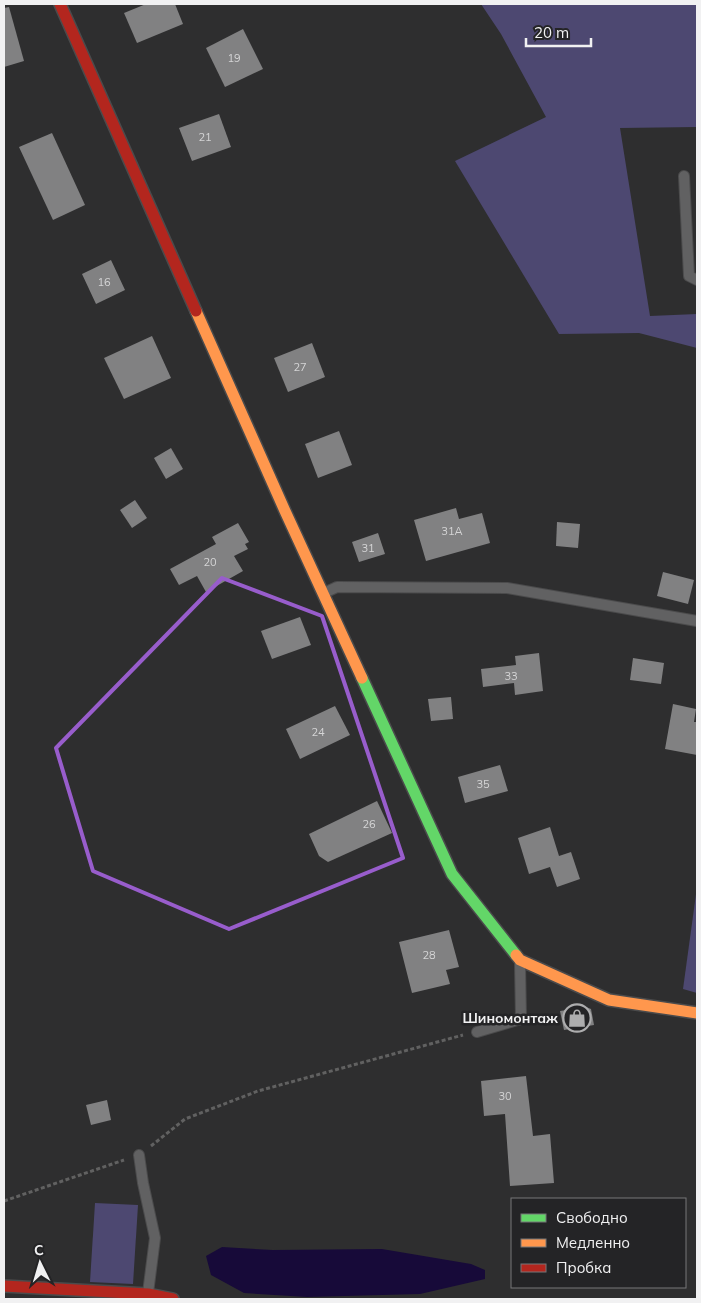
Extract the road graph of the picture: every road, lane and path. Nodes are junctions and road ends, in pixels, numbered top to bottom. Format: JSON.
{"nodes":[{"id":1,"x":60,"y":4,"type":"edge"},
{"id":2,"x":684,"y":176,"type":"dead end"},
{"id":3,"x":697,"y":280,"type":"edge"},
{"id":4,"x":323,"y":593,"type":"junction"},
{"id":5,"x":697,"y":621,"type":"edge"},
{"id":6,"x":520,"y":960,"type":"junction"},
{"id":7,"x":697,"y":1013,"type":"edge"},
{"id":8,"x":477,"y":1032,"type":"joint"},
{"id":9,"x":139,"y":1155,"type":"junction"},
{"id":10,"x":4,"y":1201,"type":"edge"},
{"id":11,"x":4,"y":1286,"type":"edge"},
{"id":12,"x":148,"y":1294,"type":"junction"},
{"id":13,"x":173,"y":1299,"type":"edge"}],
"edges":[{"from":1,"to":4,"type":"street"},
{"from":2,"to":3,"type":"lane"},
{"from":4,"to":5,"type":"lane"},
{"from":4,"to":6,"type":"street"},
{"from":6,"to":7,"type":"street"},
{"from":6,"to":8,"type":"lane"},
{"from":8,"to":9,"type":"path"},
{"from":9,"to":10,"type":"path"},
{"from":9,"to":12,"type":"lane"},
{"from":11,"to":12,"type":"street"},
{"from":12,"to":13,"type":"street"}]}
